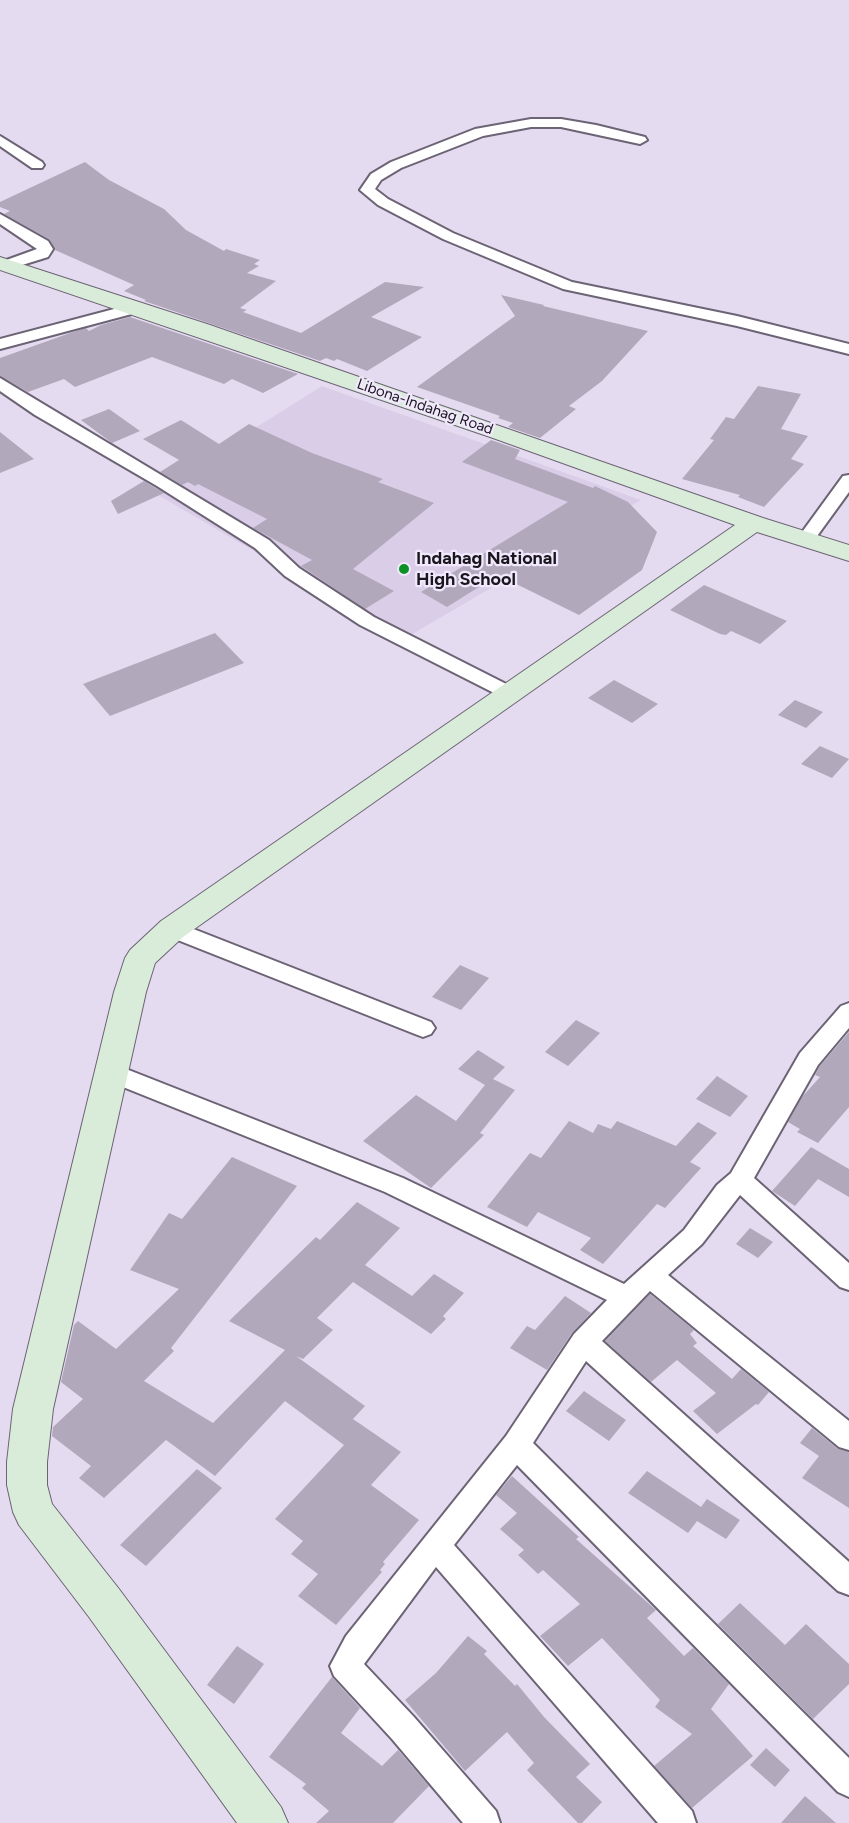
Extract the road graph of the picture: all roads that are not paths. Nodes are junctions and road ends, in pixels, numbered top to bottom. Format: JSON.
{"nodes":[{"id":1,"x":0,"y":140,"type":"edge"},
{"id":2,"x":640,"y":140,"type":"dead end"},
{"id":3,"x":37,"y":165,"type":"dead end"},
{"id":4,"x":0,"y":218,"type":"edge"},
{"id":5,"x":3,"y":264,"type":"edge"},
{"id":6,"x":137,"y":308,"type":"junction"},
{"id":7,"x":0,"y":344,"type":"edge"},
{"id":8,"x":849,"y":349,"type":"edge"},
{"id":9,"x":0,"y":383,"type":"edge"},
{"id":10,"x":849,"y":480,"type":"edge"},
{"id":11,"x":754,"y":523,"type":"junction"},
{"id":12,"x":806,"y":539,"type":"junction"},
{"id":13,"x":849,"y":553,"type":"edge"},
{"id":14,"x":509,"y":693,"type":"junction"},
{"id":15,"x":173,"y":929,"type":"junction"},
{"id":16,"x":849,"y":1012,"type":"edge"},
{"id":17,"x":423,"y":1028,"type":"dead end"},
{"id":18,"x":112,"y":1072,"type":"junction"},
{"id":19,"x":740,"y":1180,"type":"junction"},
{"id":20,"x":649,"y":1275,"type":"junction"},
{"id":21,"x":849,"y":1279,"type":"edge"},
{"id":22,"x":626,"y":1297,"type":"junction"},
{"id":23,"x":584,"y":1342,"type":"junction"},
{"id":24,"x":849,"y":1438,"type":"edge"},
{"id":25,"x":516,"y":1445,"type":"junction"},
{"id":26,"x":436,"y":1546,"type":"junction"},
{"id":27,"x":849,"y":1581,"type":"edge"},
{"id":28,"x":849,"y":1781,"type":"edge"},
{"id":29,"x":265,"y":1823,"type":"edge"},
{"id":30,"x":484,"y":1823,"type":"edge"},
{"id":31,"x":680,"y":1823,"type":"edge"}],
"edges":[{"from":1,"to":3,"type":"street"},
{"from":2,"to":8,"type":"street"},
{"from":4,"to":5,"type":"street"},
{"from":5,"to":6,"type":"main road","name":"Libona-Indahag Road"},
{"from":6,"to":7,"type":"street"},
{"from":6,"to":11,"type":"main road","name":"Libona-Indahag Road"},
{"from":9,"to":14,"type":"street"},
{"from":10,"to":12,"type":"street"},
{"from":11,"to":12,"type":"main road","name":"Libona-Indahag Road"},
{"from":11,"to":14,"type":"main road"},
{"from":12,"to":13,"type":"main road","name":"Libona-Indahag Road"},
{"from":14,"to":15,"type":"main road"},
{"from":15,"to":17,"type":"street"},
{"from":15,"to":18,"type":"main road"},
{"from":16,"to":19,"type":"street"},
{"from":18,"to":22,"type":"street"},
{"from":18,"to":29,"type":"main road"},
{"from":19,"to":20,"type":"street"},
{"from":19,"to":21,"type":"street"},
{"from":20,"to":22,"type":"street"},
{"from":20,"to":24,"type":"street"},
{"from":22,"to":23,"type":"street"},
{"from":23,"to":25,"type":"street"},
{"from":23,"to":27,"type":"street"},
{"from":25,"to":26,"type":"street"},
{"from":25,"to":28,"type":"street"},
{"from":26,"to":30,"type":"street"},
{"from":26,"to":31,"type":"street"}]}
